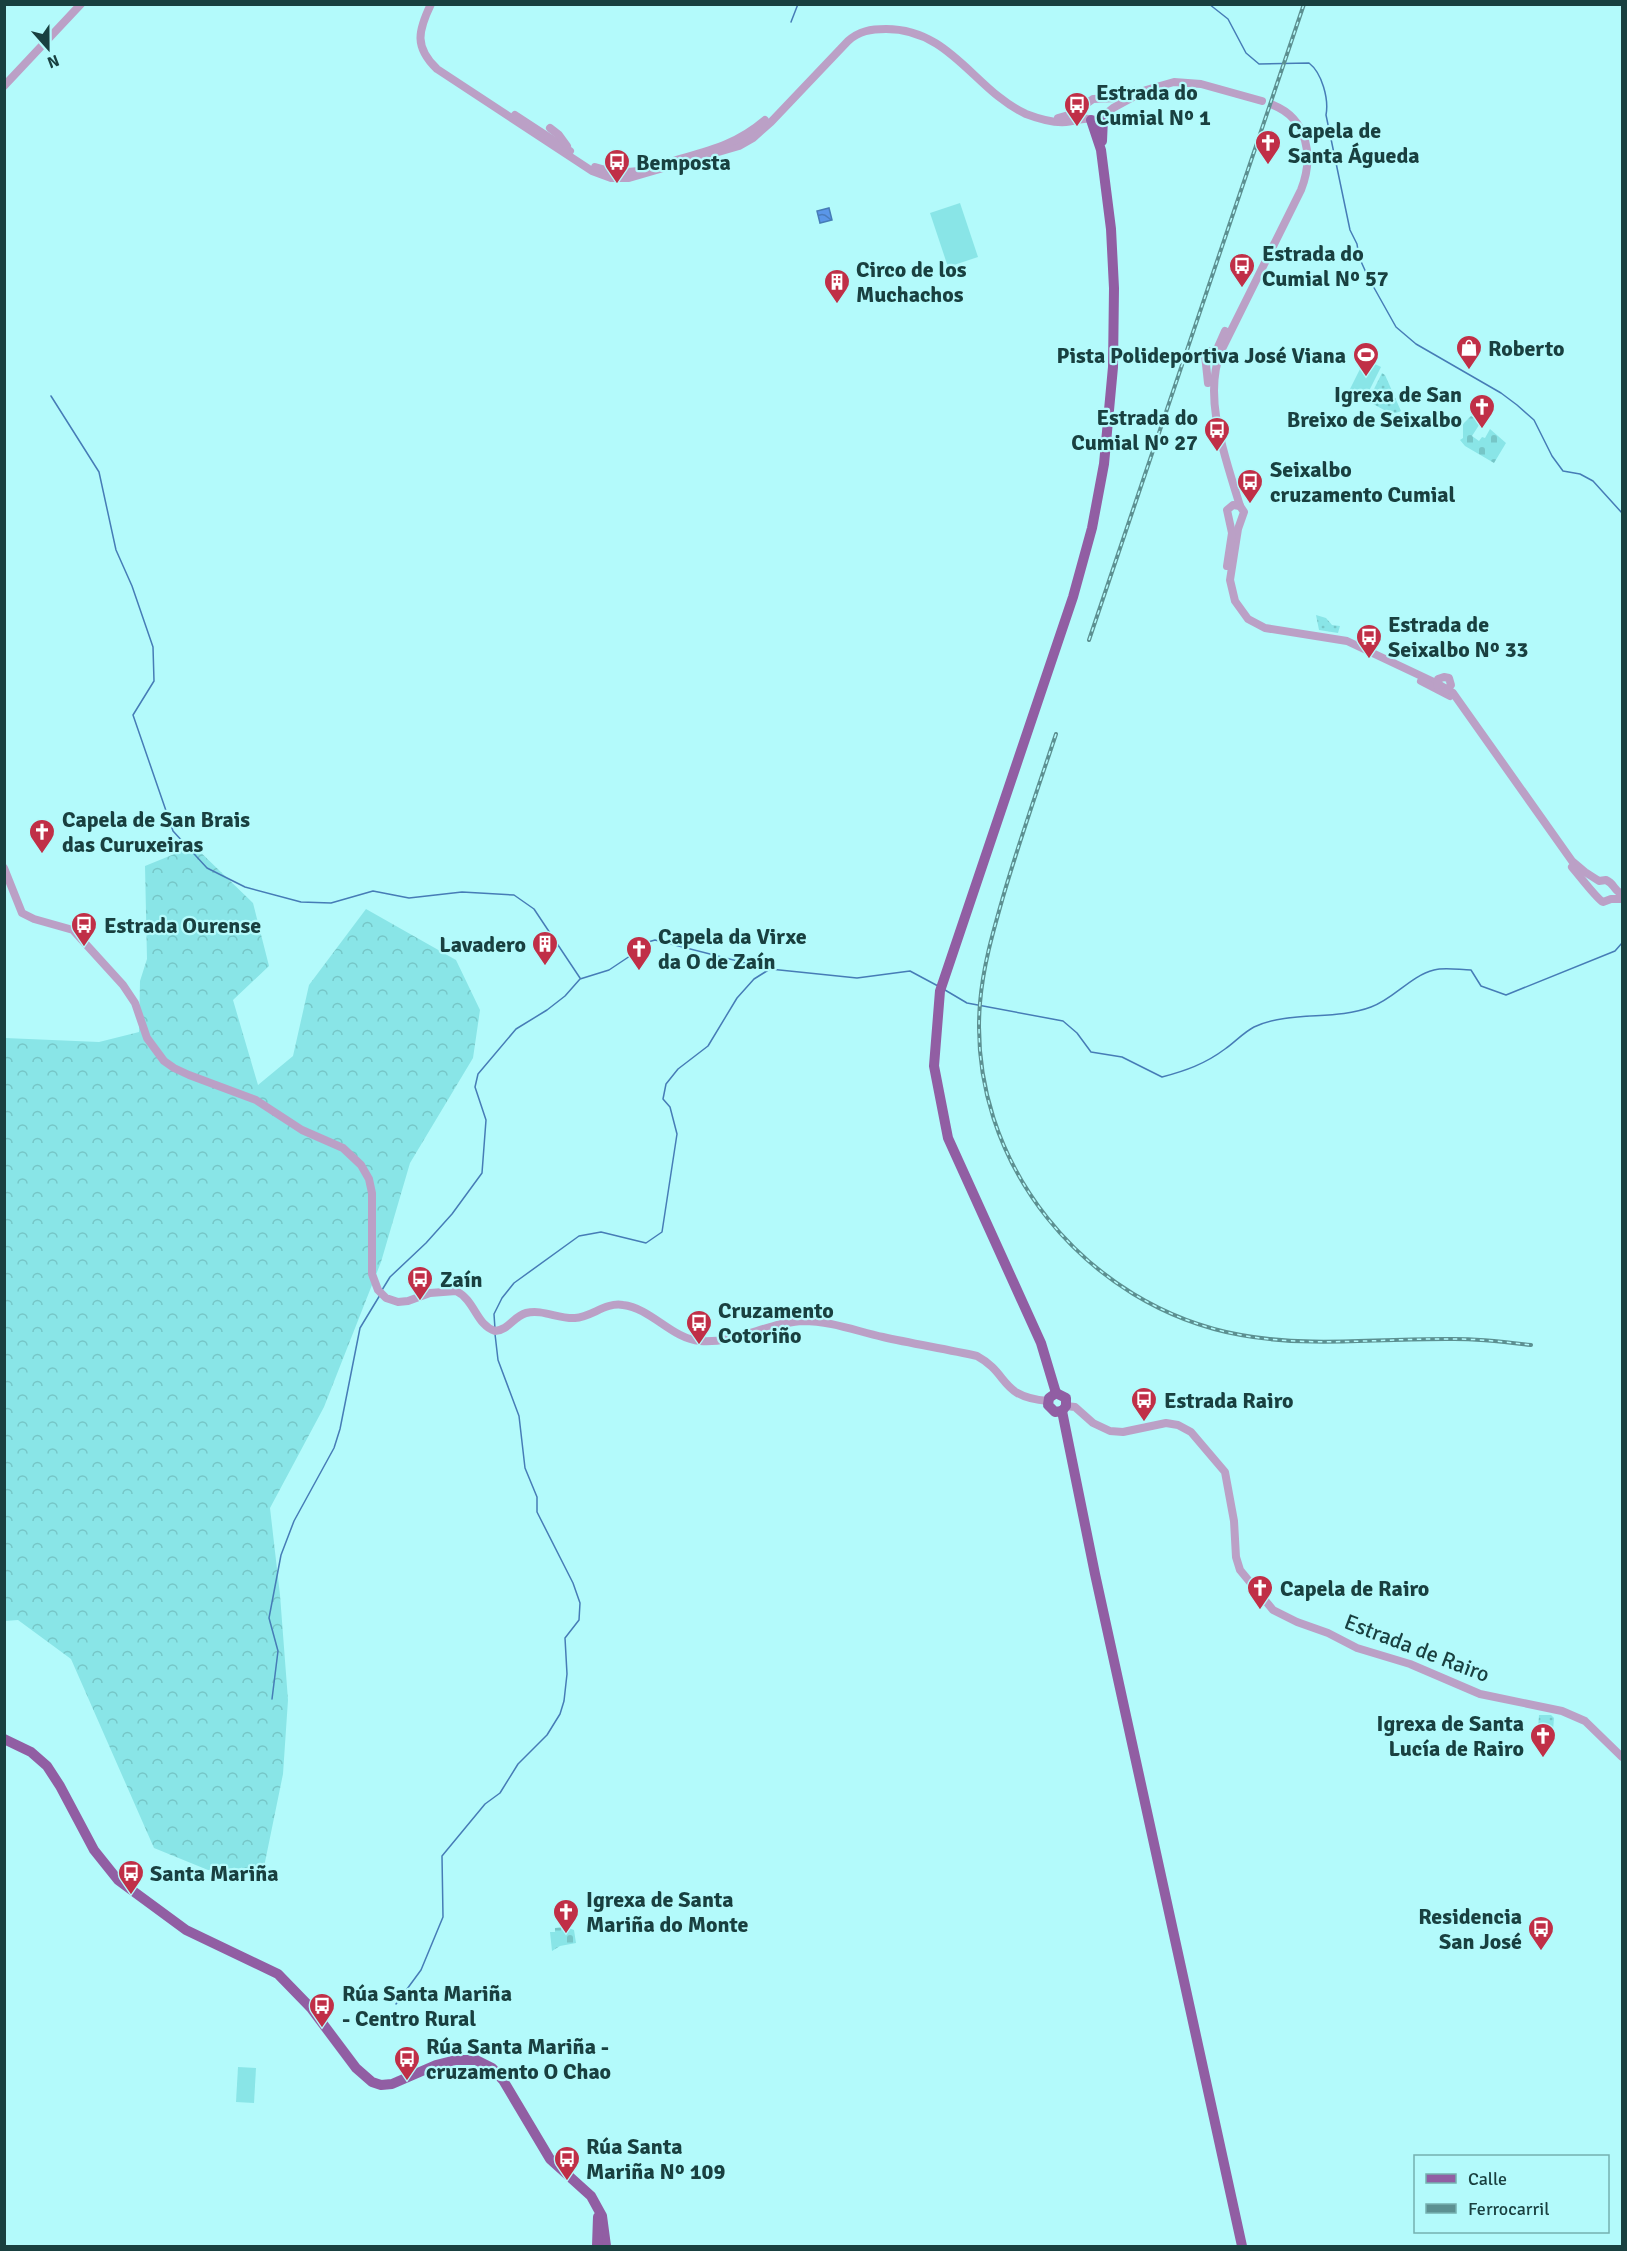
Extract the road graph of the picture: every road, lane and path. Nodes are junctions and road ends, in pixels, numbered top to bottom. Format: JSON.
{"nodes":[{"id":1,"x":81,"y":4,"type":"edge"},
{"id":2,"x":434,"y":4,"type":"edge"},
{"id":3,"x":421,"y":44,"type":"junction"},
{"id":4,"x":431,"y":58,"type":"junction"},
{"id":5,"x":4,"y":86,"type":"edge"},
{"id":6,"x":471,"y":89,"type":"junction"},
{"id":7,"x":1128,"y":99,"type":"junction"},
{"id":8,"x":483,"y":101,"type":"junction"},
{"id":9,"x":1102,"y":101,"type":"junction"},
{"id":10,"x":1267,"y":103,"type":"junction"},
{"id":11,"x":1085,"y":104,"type":"junction"},
{"id":12,"x":786,"y":105,"type":"junction"},
{"id":13,"x":498,"y":106,"type":"junction"},
{"id":14,"x":1104,"y":116,"type":"junction"},
{"id":15,"x":1291,"y":116,"type":"junction"},
{"id":16,"x":1041,"y":119,"type":"junction"},
{"id":17,"x":1090,"y":119,"type":"junction"},
{"id":18,"x":524,"y":124,"type":"junction"},
{"id":19,"x":734,"y":142,"type":"junction"},
{"id":20,"x":1101,"y":150,"type":"junction"},
{"id":21,"x":566,"y":151,"type":"junction"},
{"id":22,"x":712,"y":155,"type":"junction"},
{"id":23,"x":581,"y":159,"type":"junction"},
{"id":24,"x":695,"y":159,"type":"junction"},
{"id":25,"x":660,"y":165,"type":"junction"},
{"id":26,"x":637,"y":171,"type":"junction"},
{"id":27,"x":611,"y":178,"type":"junction"},
{"id":28,"x":1230,"y":332,"type":"junction"},
{"id":29,"x":1216,"y":351,"type":"junction"},
{"id":30,"x":1210,"y":361,"type":"junction"},
{"id":31,"x":1213,"y":404,"type":"junction"},
{"id":32,"x":1230,"y":506,"type":"junction"},
{"id":33,"x":1240,"y":506,"type":"junction"},
{"id":34,"x":1229,"y":520,"type":"junction"},
{"id":35,"x":1241,"y":521,"type":"junction"},
{"id":36,"x":1345,"y":645,"type":"junction"},
{"id":37,"x":1373,"y":653,"type":"junction"},
{"id":38,"x":1443,"y":688,"type":"junction"},
{"id":39,"x":4,"y":868,"type":"edge"},
{"id":40,"x":1599,"y":881,"type":"junction"},
{"id":41,"x":1593,"y":890,"type":"junction"},
{"id":42,"x":1613,"y":894,"type":"junction"},
{"id":43,"x":1623,"y":894,"type":"edge"},
{"id":44,"x":1623,"y":899,"type":"edge"},
{"id":45,"x":1056,"y":1393,"type":"junction"},
{"id":46,"x":1048,"y":1401,"type":"junction"},
{"id":47,"x":1064,"y":1408,"type":"junction"},
{"id":48,"x":4,"y":1739,"type":"edge"},
{"id":49,"x":1623,"y":1757,"type":"edge"},
{"id":50,"x":560,"y":2169,"type":"junction"},
{"id":51,"x":598,"y":2208,"type":"junction"},
{"id":52,"x":597,"y":2247,"type":"edge"},
{"id":53,"x":609,"y":2247,"type":"edge"},
{"id":54,"x":1242,"y":2247,"type":"edge"}],
"edges":[{"from":1,"to":5,"type":"street"},
{"from":2,"to":3,"type":"street"},
{"from":2,"to":4,"type":"street"},
{"from":3,"to":4,"type":"street"},
{"from":3,"to":8,"type":"street"},
{"from":4,"to":6,"type":"street"},
{"from":6,"to":8,"type":"street"},
{"from":6,"to":13,"type":"street"},
{"from":7,"to":9,"type":"street"},
{"from":7,"to":10,"type":"street"},
{"from":7,"to":14,"type":"street"},
{"from":8,"to":13,"type":"street"},
{"from":8,"to":18,"type":"street"},
{"from":9,"to":10,"type":"street"},
{"from":9,"to":11,"type":"street"},
{"from":9,"to":14,"type":"street"},
{"from":10,"to":15,"type":"street"},
{"from":11,"to":16,"type":"street"},
{"from":11,"to":17,"type":"street"},
{"from":12,"to":16,"type":"street"},
{"from":12,"to":19,"type":"street"},
{"from":12,"to":22,"type":"street"},
{"from":13,"to":18,"type":"street"},
{"from":14,"to":17,"type":"street"},
{"from":14,"to":20,"type":"main road"},
{"from":15,"to":28,"type":"street"},
{"from":15,"to":29,"type":"street"},
{"from":16,"to":17,"type":"street"},
{"from":17,"to":20,"type":"main road"},
{"from":18,"to":21,"type":"street"},
{"from":18,"to":21,"type":"street"},
{"from":19,"to":22,"type":"street"},
{"from":19,"to":25,"type":"street"},
{"from":20,"to":45,"type":"main road"},
{"from":21,"to":23,"type":"street"},
{"from":21,"to":27,"type":"street"},
{"from":22,"to":24,"type":"street"},
{"from":23,"to":26,"type":"street"},
{"from":23,"to":27,"type":"street"},
{"from":24,"to":25,"type":"street"},
{"from":24,"to":27,"type":"street"},
{"from":25,"to":26,"type":"street"},
{"from":26,"to":27,"type":"street"},
{"from":28,"to":29,"type":"street"},
{"from":28,"to":31,"type":"street"},
{"from":29,"to":30,"type":"street"},
{"from":30,"to":31,"type":"street"},
{"from":30,"to":32,"type":"street"},
{"from":31,"to":33,"type":"street"},
{"from":32,"to":33,"type":"street"},
{"from":32,"to":34,"type":"street"},
{"from":33,"to":35,"type":"street"},
{"from":34,"to":35,"type":"street"},
{"from":34,"to":36,"type":"street"},
{"from":35,"to":37,"type":"street"},
{"from":36,"to":37,"type":"street"},
{"from":36,"to":38,"type":"street"},
{"from":37,"to":38,"type":"street"},
{"from":38,"to":40,"type":"street"},
{"from":38,"to":41,"type":"street"},
{"from":39,"to":46,"type":"street"},
{"from":40,"to":41,"type":"street"},
{"from":40,"to":42,"type":"street"},
{"from":41,"to":42,"type":"street"},
{"from":42,"to":43,"type":"street"},
{"from":42,"to":44,"type":"street"},
{"from":45,"to":46,"type":"main road"},
{"from":45,"to":47,"type":"main road"},
{"from":46,"to":47,"type":"main road"},
{"from":47,"to":49,"type":"street","name":"Estrada de Rairo"},
{"from":47,"to":54,"type":"main road"},
{"from":48,"to":50,"type":"main road"},
{"from":50,"to":51,"type":"main road"},
{"from":50,"to":53,"type":"main road"},
{"from":51,"to":52,"type":"main road"},
{"from":51,"to":53,"type":"main road"}]}
